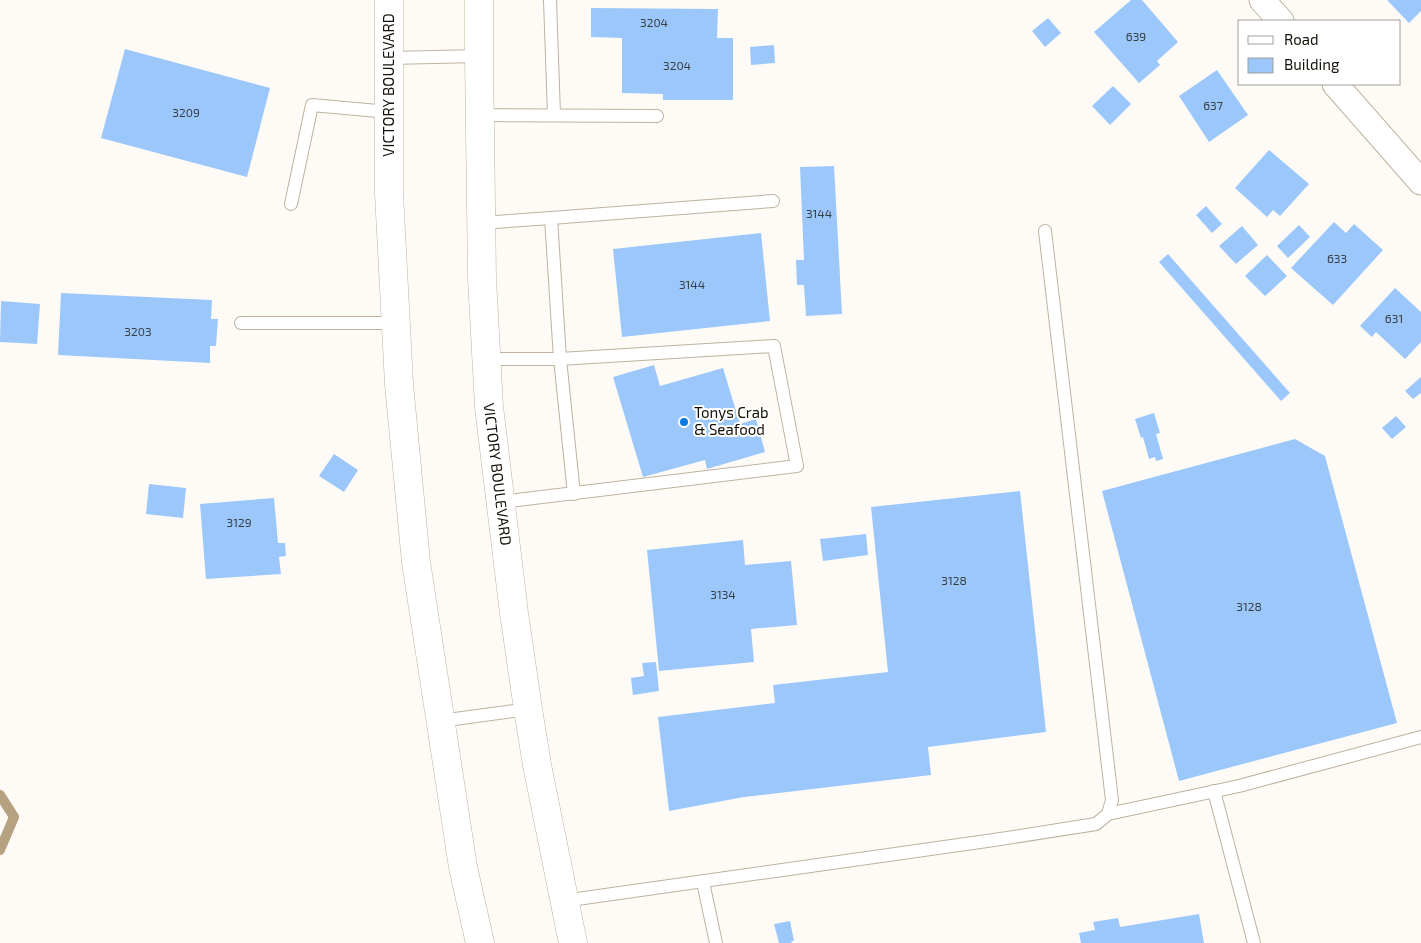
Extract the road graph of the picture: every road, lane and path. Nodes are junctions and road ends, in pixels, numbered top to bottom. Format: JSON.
{"nodes":[{"id":1,"x":389,"y":0,"type":"edge"},
{"id":2,"x":479,"y":0,"type":"edge"},
{"id":3,"x":550,"y":0,"type":"edge"},
{"id":4,"x":1262,"y":0,"type":"edge"},
{"id":5,"x":1280,"y":20,"type":"edge"},
{"id":6,"x":479,"y":56,"type":"junction"},
{"id":7,"x":389,"y":58,"type":"junction"},
{"id":8,"x":1336,"y":85,"type":"edge"},
{"id":9,"x":389,"y":112,"type":"junction"},
{"id":10,"x":480,"y":114,"type":"junction"},
{"id":11,"x":554,"y":115,"type":"junction"},
{"id":12,"x":657,"y":116,"type":"dead end"},
{"id":13,"x":1421,"y":182,"type":"edge"},
{"id":14,"x":773,"y":201,"type":"dead end"},
{"id":15,"x":290,"y":204,"type":"dead end"},
{"id":16,"x":551,"y":218,"type":"junction"},
{"id":17,"x":481,"y":222,"type":"junction"},
{"id":18,"x":1045,"y":231,"type":"dead end"},
{"id":19,"x":241,"y":323,"type":"dead end"},
{"id":20,"x":396,"y":324,"type":"junction"},
{"id":21,"x":487,"y":359,"type":"junction"},
{"id":22,"x":560,"y":359,"type":"junction"},
{"id":23,"x":574,"y":494,"type":"junction"},
{"id":24,"x":501,"y":502,"type":"junction"},
{"id":25,"x":528,"y":709,"type":"junction"},
{"id":26,"x":440,"y":720,"type":"junction"},
{"id":27,"x":1421,"y":737,"type":"edge"},
{"id":28,"x":1214,"y":791,"type":"junction"},
{"id":29,"x":1108,"y":814,"type":"junction"},
{"id":30,"x":703,"y":882,"type":"junction"},
{"id":31,"x":563,"y":901,"type":"junction"},
{"id":32,"x":480,"y":943,"type":"edge"},
{"id":33,"x":573,"y":943,"type":"edge"},
{"id":34,"x":716,"y":943,"type":"edge"},
{"id":35,"x":1254,"y":943,"type":"edge"}],
"edges":[{"from":1,"to":7,"type":"main road","name":"VICTORY BOULEVARD"},
{"from":2,"to":6,"type":"main road","name":"VICTORY BOULEVARD"},
{"from":3,"to":11,"type":"lane"},
{"from":4,"to":5,"type":"street"},
{"from":6,"to":7,"type":"lane"},
{"from":6,"to":10,"type":"main road","name":"VICTORY BOULEVARD"},
{"from":7,"to":9,"type":"main road","name":"VICTORY BOULEVARD"},
{"from":8,"to":13,"type":"street"},
{"from":9,"to":15,"type":"lane"},
{"from":9,"to":20,"type":"main road","name":"VICTORY BOULEVARD"},
{"from":10,"to":11,"type":"lane"},
{"from":10,"to":17,"type":"main road","name":"VICTORY BOULEVARD"},
{"from":11,"to":12,"type":"lane"},
{"from":14,"to":16,"type":"lane"},
{"from":16,"to":17,"type":"lane"},
{"from":16,"to":22,"type":"lane"},
{"from":17,"to":21,"type":"main road","name":"VICTORY BOULEVARD"},
{"from":18,"to":29,"type":"lane"},
{"from":19,"to":20,"type":"lane"},
{"from":20,"to":26,"type":"main road","name":"VICTORY BOULEVARD"},
{"from":21,"to":22,"type":"lane"},
{"from":21,"to":24,"type":"main road","name":"VICTORY BOULEVARD"},
{"from":22,"to":23,"type":"lane"},
{"from":22,"to":23,"type":"lane"},
{"from":23,"to":24,"type":"lane"},
{"from":24,"to":25,"type":"main road","name":"VICTORY BOULEVARD"},
{"from":25,"to":26,"type":"lane"},
{"from":25,"to":31,"type":"main road","name":"VICTORY BOULEVARD"},
{"from":26,"to":32,"type":"main road","name":"VICTORY BOULEVARD"},
{"from":27,"to":28,"type":"lane"},
{"from":28,"to":29,"type":"lane"},
{"from":28,"to":35,"type":"lane"},
{"from":29,"to":30,"type":"lane"},
{"from":30,"to":31,"type":"lane"},
{"from":30,"to":34,"type":"lane"},
{"from":31,"to":33,"type":"main road","name":"VICTORY BOULEVARD"}]}
